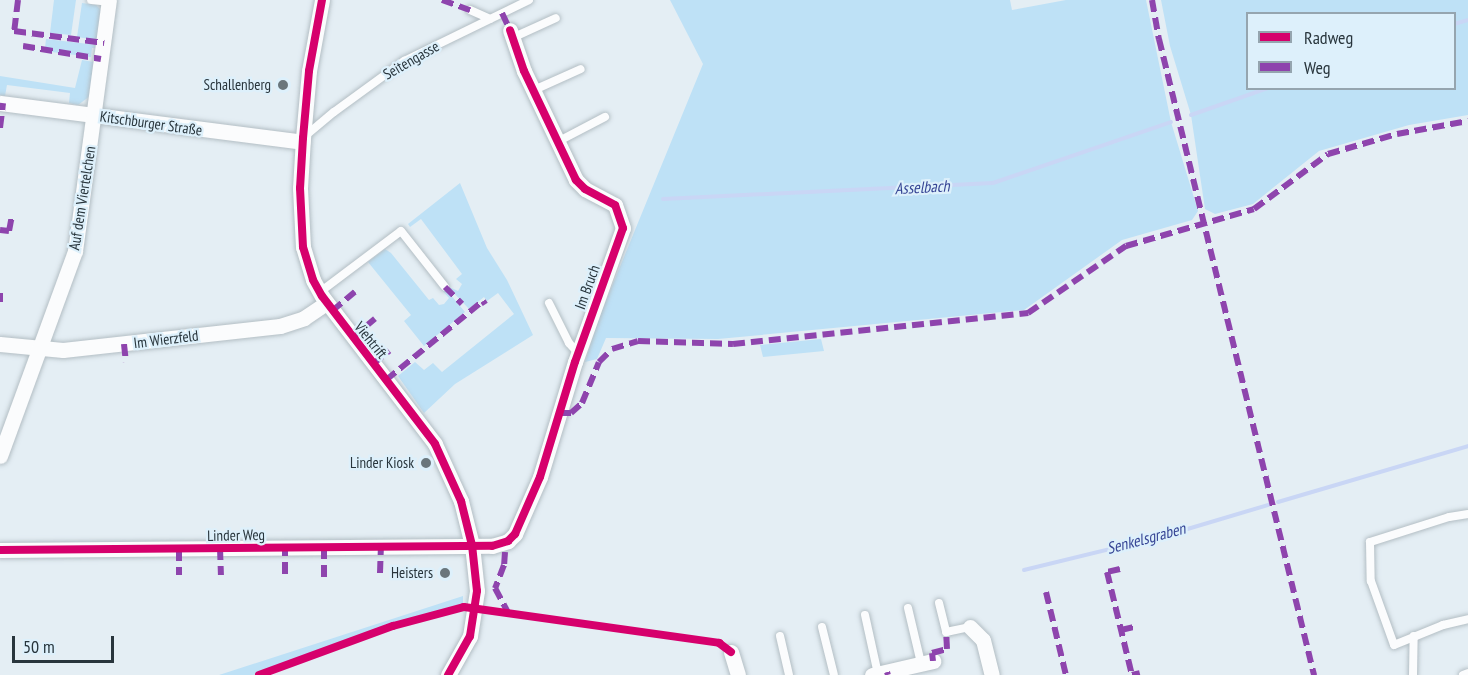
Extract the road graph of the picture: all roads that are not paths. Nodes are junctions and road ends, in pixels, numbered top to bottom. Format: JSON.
{"nodes":[{"id":1,"x":91,"y":0,"type":"edge"},
{"id":2,"x":322,"y":0,"type":"edge"},
{"id":3,"x":530,"y":0,"type":"edge"},
{"id":4,"x":109,"y":1,"type":"edge"},
{"id":5,"x":470,"y":10,"type":"dead end"},
{"id":6,"x":556,"y":18,"type":"dead end"},
{"id":7,"x":490,"y":19,"type":"junction"},
{"id":8,"x":511,"y":34,"type":"joint"},
{"id":9,"x":582,"y":69,"type":"dead end"},
{"id":10,"x":534,"y":90,"type":"junction"},
{"id":11,"x":0,"y":103,"type":"edge"},
{"id":12,"x":94,"y":116,"type":"junction"},
{"id":13,"x":605,"y":117,"type":"dead end"},
{"id":14,"x":303,"y":140,"type":"junction"},
{"id":15,"x":559,"y":141,"type":"junction"},
{"id":16,"x":445,"y":287,"type":"dead end"},
{"id":17,"x":323,"y":298,"type":"junction"},
{"id":18,"x":549,"y":303,"type":"dead end"},
{"id":19,"x":0,"y":344,"type":"edge"},
{"id":20,"x":40,"y":349,"type":"junction"},
{"id":21,"x":578,"y":353,"type":"junction"},
{"id":22,"x":0,"y":456,"type":"edge"},
{"id":23,"x":1468,"y":514,"type":"edge"},
{"id":24,"x":472,"y":545,"type":"junction"},
{"id":25,"x":0,"y":550,"type":"edge"},
{"id":26,"x":939,"y":603,"type":"dead end"},
{"id":27,"x":908,"y":608,"type":"dead end"},
{"id":28,"x":865,"y":615,"type":"dead end"},
{"id":29,"x":1468,"y":619,"type":"edge"},
{"id":30,"x":822,"y":627,"type":"dead end"},
{"id":31,"x":970,"y":627,"type":"joint"},
{"id":32,"x":780,"y":636,"type":"dead end"},
{"id":33,"x":1414,"y":636,"type":"junction"},
{"id":34,"x":731,"y":652,"type":"dead end"},
{"id":35,"x":927,"y":662,"type":"joint"},
{"id":36,"x":1468,"y":673,"type":"edge"},
{"id":37,"x":875,"y":674,"type":"edge"},
{"id":38,"x":448,"y":675,"type":"edge"},
{"id":39,"x":738,"y":675,"type":"edge"},
{"id":40,"x":789,"y":675,"type":"edge"},
{"id":41,"x":834,"y":675,"type":"edge"},
{"id":42,"x":992,"y":675,"type":"edge"},
{"id":43,"x":1413,"y":675,"type":"edge"},
{"id":44,"x":1463,"y":675,"type":"edge"}],
"edges":[{"from":1,"to":4,"type":"lane"},
{"from":2,"to":14,"type":"street","name":"Viehtrift"},
{"from":3,"to":7,"type":"lane","name":"Seitengasse"},
{"from":4,"to":12,"type":"street","name":"Auf dem Viertelchen"},
{"from":5,"to":7,"type":"lane"},
{"from":6,"to":8,"type":"lane"},
{"from":7,"to":14,"type":"lane","name":"Seitengasse"},
{"from":8,"to":10,"type":"street","name":"Im Bruch"},
{"from":9,"to":10,"type":"lane"},
{"from":10,"to":15,"type":"street","name":"Im Bruch"},
{"from":11,"to":12,"type":"street","name":"Kitschburger Straße"},
{"from":12,"to":14,"type":"street","name":"Kitschburger Straße"},
{"from":12,"to":20,"type":"street","name":"Auf dem Viertelchen"},
{"from":13,"to":15,"type":"lane"},
{"from":14,"to":17,"type":"street","name":"Viehtrift"},
{"from":15,"to":21,"type":"street","name":"Im Bruch"},
{"from":16,"to":17,"type":"lane"},
{"from":17,"to":20,"type":"street","name":"Im Wierzfeld"},
{"from":17,"to":24,"type":"street","name":"Viehtrift"},
{"from":18,"to":21,"type":"lane"},
{"from":19,"to":20,"type":"street","name":"Im Wierzfeld"},
{"from":20,"to":22,"type":"street","name":"Auf dem Viertelchen"},
{"from":21,"to":24,"type":"street","name":"Im Bruch"},
{"from":23,"to":33,"type":"lane"},
{"from":24,"to":25,"type":"street","name":"Linder Weg"},
{"from":24,"to":38,"type":"street","name":"Viehtrift"},
{"from":26,"to":31,"type":"lane"},
{"from":27,"to":35,"type":"lane"},
{"from":28,"to":37,"type":"lane"},
{"from":29,"to":33,"type":"lane"},
{"from":30,"to":41,"type":"lane"},
{"from":31,"to":42,"type":"street"},
{"from":32,"to":40,"type":"lane"},
{"from":33,"to":43,"type":"lane"},
{"from":34,"to":39,"type":"street"},
{"from":35,"to":37,"type":"street"},
{"from":36,"to":44,"type":"lane"}]}
